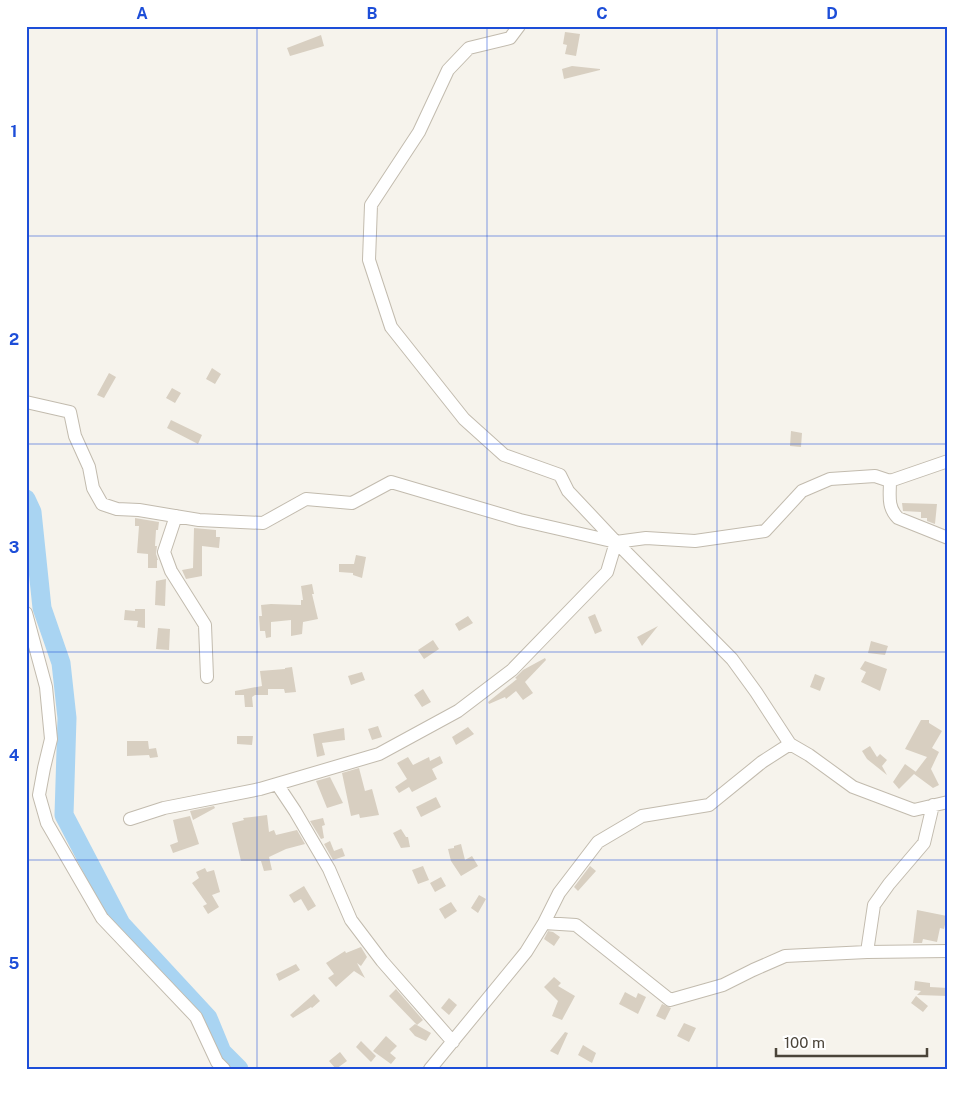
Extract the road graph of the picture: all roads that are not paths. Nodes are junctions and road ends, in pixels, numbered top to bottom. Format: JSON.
{"nodes":[{"id":1,"x":519,"y":26,"type":"edge"},
{"id":2,"x":26,"y":402,"type":"edge"},
{"id":3,"x":948,"y":461,"type":"edge"},
{"id":4,"x":890,"y":481,"type":"junction"},
{"id":5,"x":176,"y":516,"type":"junction"},
{"id":6,"x":948,"y":538,"type":"edge"},
{"id":7,"x":616,"y":542,"type":"junction"},
{"id":8,"x":26,"y":612,"type":"edge"},
{"id":9,"x":207,"y":677,"type":"dead end"},
{"id":10,"x":790,"y":744,"type":"junction"},
{"id":11,"x":277,"y":784,"type":"junction"},
{"id":12,"x":948,"y":802,"type":"edge"},
{"id":13,"x":933,"y":805,"type":"junction"},
{"id":14,"x":130,"y":819,"type":"dead end"},
{"id":15,"x":544,"y":923,"type":"junction"},
{"id":16,"x":948,"y":951,"type":"edge"},
{"id":17,"x":866,"y":952,"type":"junction"},
{"id":18,"x":453,"y":1042,"type":"junction"},
{"id":19,"x":224,"y":1069,"type":"edge"},
{"id":20,"x":430,"y":1069,"type":"edge"}],
"edges":[{"from":1,"to":7,"type":"street"},
{"from":2,"to":5,"type":"street"},
{"from":3,"to":4,"type":"street"},
{"from":4,"to":6,"type":"street"},
{"from":4,"to":7,"type":"street"},
{"from":5,"to":7,"type":"street"},
{"from":5,"to":9,"type":"street"},
{"from":7,"to":10,"type":"street"},
{"from":7,"to":11,"type":"street"},
{"from":8,"to":19,"type":"street"},
{"from":10,"to":13,"type":"street"},
{"from":10,"to":15,"type":"street"},
{"from":11,"to":14,"type":"street"},
{"from":11,"to":18,"type":"street"},
{"from":12,"to":13,"type":"street"},
{"from":13,"to":17,"type":"street"},
{"from":15,"to":17,"type":"street"},
{"from":15,"to":18,"type":"street"},
{"from":16,"to":17,"type":"street"},
{"from":18,"to":20,"type":"street"}]}
